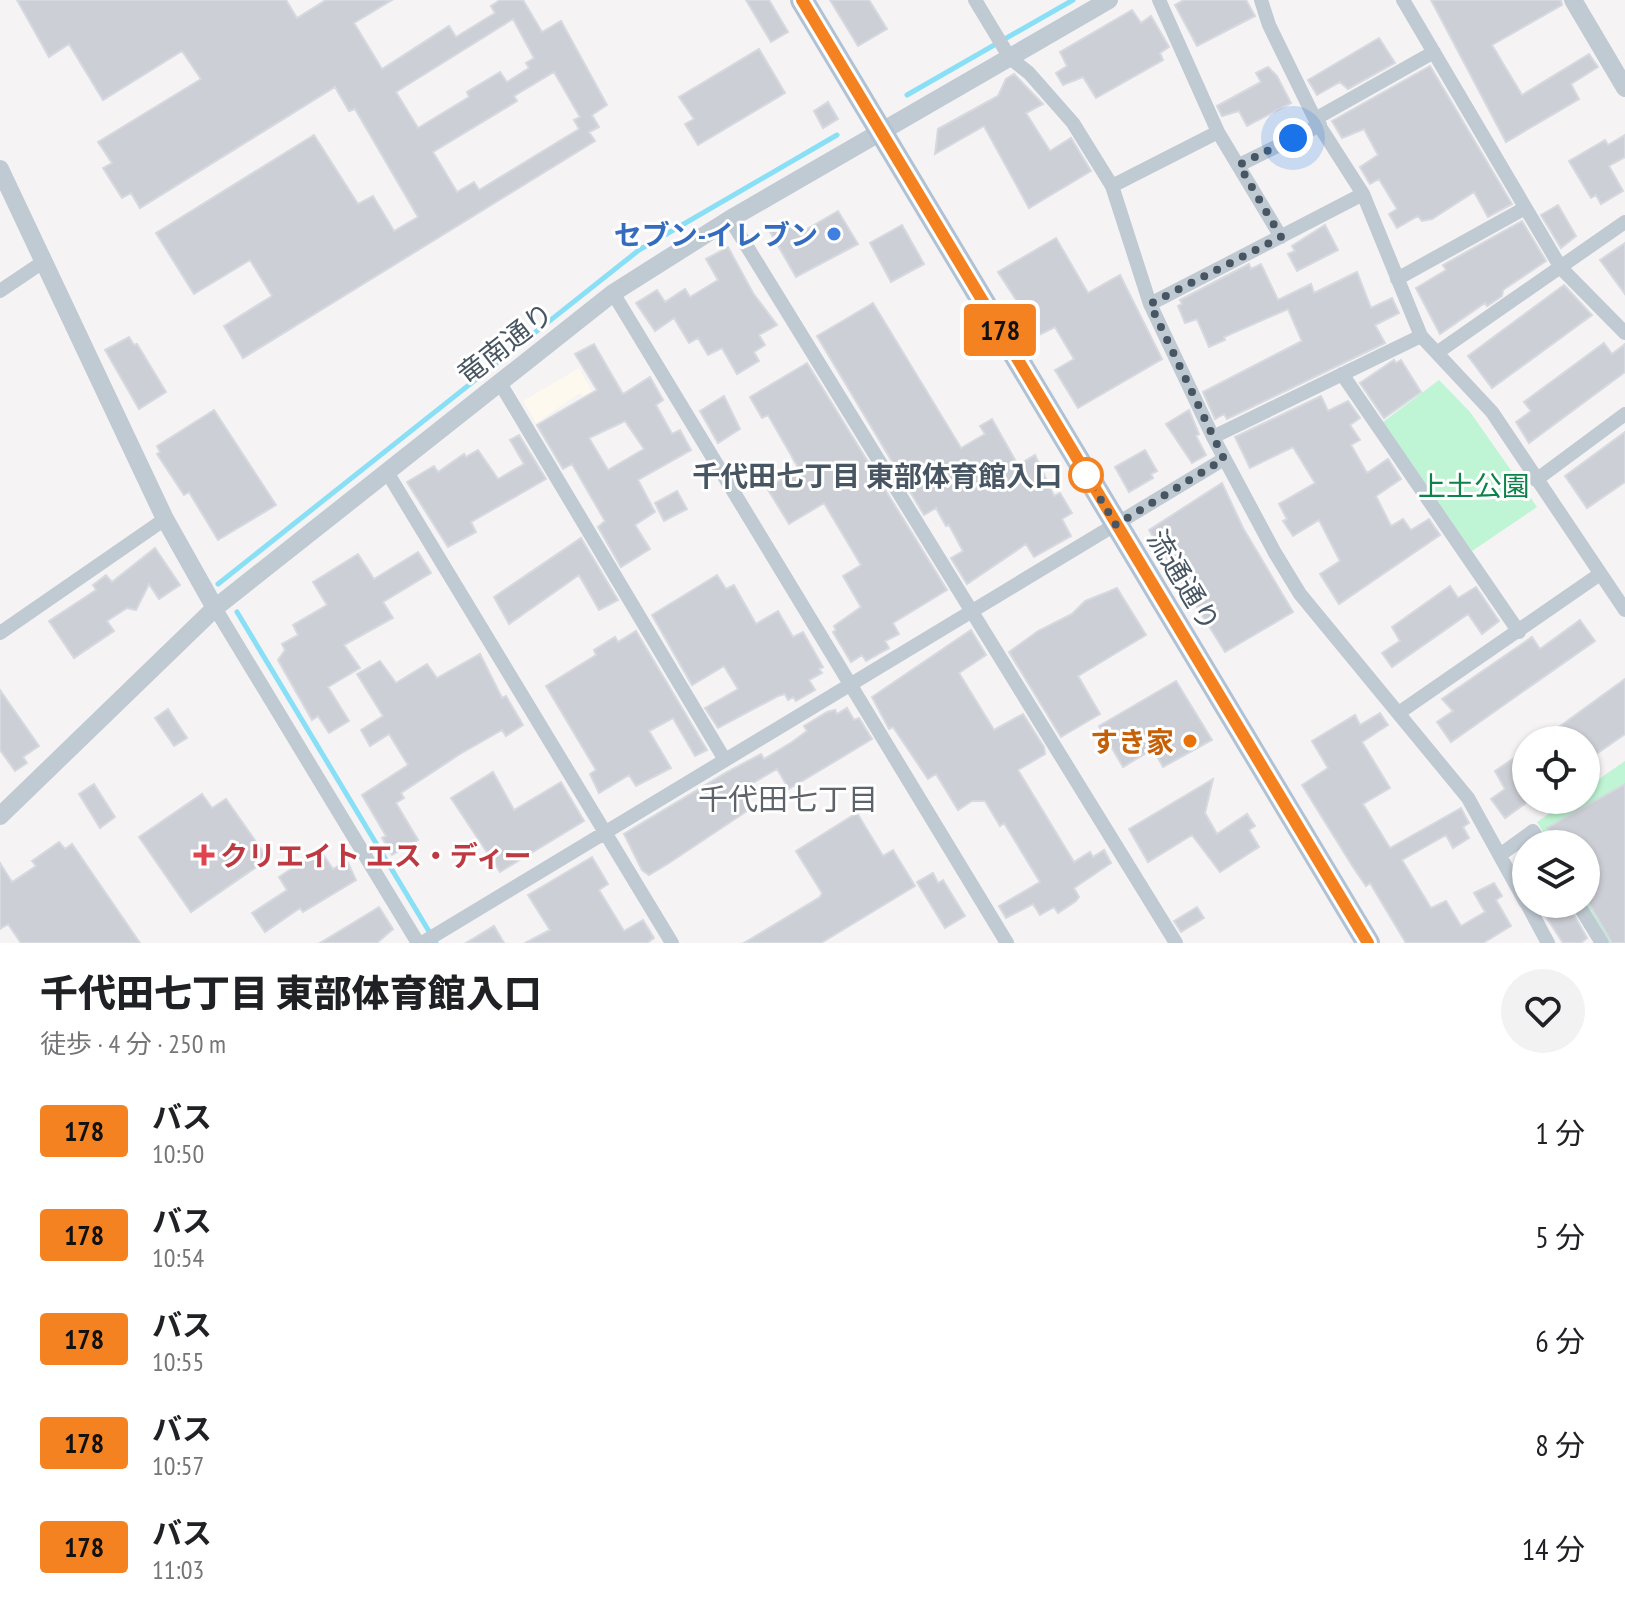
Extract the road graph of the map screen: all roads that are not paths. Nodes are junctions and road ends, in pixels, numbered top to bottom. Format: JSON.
{"nodes":[{"id":1,"x":802,"y":0,"type":"edge"},
{"id":2,"x":975,"y":0,"type":"edge"},
{"id":3,"x":1109,"y":0,"type":"edge"},
{"id":4,"x":1159,"y":0,"type":"edge"},
{"id":5,"x":1261,"y":0,"type":"edge"},
{"id":6,"x":1403,"y":0,"type":"edge"},
{"id":7,"x":1573,"y":0,"type":"edge"},
{"id":8,"x":1434,"y":52,"type":"junction"},
{"id":9,"x":1010,"y":58,"type":"junction"},
{"id":10,"x":1624,"y":85,"type":"edge"},
{"id":11,"x":1318,"y":122,"type":"junction"},
{"id":12,"x":1218,"y":132,"type":"junction"},
{"id":13,"x":883,"y":133,"type":"junction"},
{"id":14,"x":1239,"y":165,"type":"junction"},
{"id":15,"x":0,"y":169,"type":"edge"},
{"id":16,"x":1112,"y":186,"type":"junction"},
{"id":17,"x":1363,"y":194,"type":"junction"},
{"id":18,"x":1525,"y":208,"type":"junction"},
{"id":19,"x":730,"y":219,"type":"junction"},
{"id":20,"x":1625,"y":222,"type":"edge"},
{"id":21,"x":1281,"y":237,"type":"junction"},
{"id":22,"x":43,"y":262,"type":"junction"},
{"id":23,"x":1561,"y":268,"type":"junction"},
{"id":24,"x":1397,"y":279,"type":"junction"},
{"id":25,"x":0,"y":291,"type":"edge"},
{"id":26,"x":613,"y":293,"type":"junction"},
{"id":27,"x":1150,"y":304,"type":"junction"},
{"id":28,"x":1625,"y":333,"type":"edge"},
{"id":29,"x":1421,"y":336,"type":"junction"},
{"id":30,"x":1438,"y":352,"type":"junction"},
{"id":31,"x":1342,"y":374,"type":"junction"},
{"id":32,"x":500,"y":383,"type":"junction"},
{"id":33,"x":1625,"y":414,"type":"edge"},
{"id":34,"x":1213,"y":437,"type":"junction"},
{"id":35,"x":1224,"y":459,"type":"junction"},
{"id":36,"x":387,"y":472,"type":"junction"},
{"id":37,"x":1536,"y":480,"type":"junction"},
{"id":38,"x":165,"y":519,"type":"junction"},
{"id":39,"x":1116,"y":525,"type":"junction"},
{"id":40,"x":1600,"y":574,"type":"junction"},
{"id":41,"x":1621,"y":594,"type":"edge"},
{"id":42,"x":215,"y":608,"type":"junction"},
{"id":43,"x":1625,"y":610,"type":"edge"},
{"id":44,"x":970,"y":612,"type":"junction"},
{"id":45,"x":1519,"y":632,"type":"junction"},
{"id":46,"x":0,"y":633,"type":"edge"},
{"id":47,"x":849,"y":685,"type":"junction"},
{"id":48,"x":1400,"y":712,"type":"junction"},
{"id":49,"x":725,"y":760,"type":"junction"},
{"id":50,"x":0,"y":816,"type":"edge"},
{"id":51,"x":605,"y":832,"type":"junction"},
{"id":52,"x":1512,"y":846,"type":"edge"},
{"id":53,"x":1500,"y":855,"type":"junction"},
{"id":54,"x":1512,"y":877,"type":"edge"},
{"id":55,"x":1534,"y":918,"type":"edge"},
{"id":56,"x":1587,"y":918,"type":"edge"},
{"id":57,"x":420,"y":943,"type":"edge"},
{"id":58,"x":672,"y":943,"type":"edge"},
{"id":59,"x":1007,"y":943,"type":"edge"},
{"id":60,"x":1176,"y":943,"type":"edge"},
{"id":61,"x":1368,"y":943,"type":"edge"},
{"id":62,"x":1548,"y":943,"type":"edge"},
{"id":63,"x":1602,"y":943,"type":"edge"}],
"edges":[{"from":1,"to":13,"type":"main road","name":"流通通り"},
{"from":2,"to":9,"type":"street"},
{"from":3,"to":9,"type":"street","name":"竜南通り"},
{"from":4,"to":12,"type":"street"},
{"from":5,"to":11,"type":"street"},
{"from":6,"to":8,"type":"street"},
{"from":7,"to":10,"type":"street"},
{"from":8,"to":11,"type":"street"},
{"from":8,"to":18,"type":"street"},
{"from":9,"to":13,"type":"street","name":"竜南通り"},
{"from":9,"to":16,"type":"street"},
{"from":11,"to":14,"type":"street"},
{"from":11,"to":17,"type":"street"},
{"from":12,"to":14,"type":"street"},
{"from":12,"to":16,"type":"street"},
{"from":13,"to":19,"type":"street","name":"竜南通り"},
{"from":13,"to":39,"type":"main road","name":"流通通り"},
{"from":14,"to":21,"type":"street"},
{"from":15,"to":22,"type":"street"},
{"from":16,"to":27,"type":"street"},
{"from":17,"to":21,"type":"street"},
{"from":17,"to":24,"type":"street"},
{"from":18,"to":23,"type":"street"},
{"from":18,"to":24,"type":"street"},
{"from":19,"to":26,"type":"street","name":"竜南通り"},
{"from":19,"to":44,"type":"street"},
{"from":20,"to":23,"type":"street"},
{"from":21,"to":27,"type":"street"},
{"from":22,"to":25,"type":"street"},
{"from":22,"to":38,"type":"street"},
{"from":23,"to":28,"type":"street"},
{"from":23,"to":30,"type":"street"},
{"from":24,"to":29,"type":"street"},
{"from":26,"to":32,"type":"street","name":"竜南通り"},
{"from":26,"to":47,"type":"street"},
{"from":27,"to":34,"type":"street"},
{"from":29,"to":30,"type":"street"},
{"from":29,"to":31,"type":"street"},
{"from":30,"to":37,"type":"street"},
{"from":31,"to":34,"type":"street"},
{"from":31,"to":45,"type":"street"},
{"from":32,"to":36,"type":"street","name":"竜南通り"},
{"from":32,"to":49,"type":"street"},
{"from":33,"to":37,"type":"street"},
{"from":34,"to":35,"type":"street"},
{"from":35,"to":39,"type":"street"},
{"from":35,"to":48,"type":"street"},
{"from":36,"to":42,"type":"street","name":"竜南通り"},
{"from":36,"to":51,"type":"street"},
{"from":37,"to":40,"type":"street"},
{"from":38,"to":42,"type":"street"},
{"from":38,"to":46,"type":"street"},
{"from":39,"to":44,"type":"street"},
{"from":39,"to":61,"type":"main road","name":"流通通り"},
{"from":40,"to":41,"type":"street"},
{"from":40,"to":45,"type":"street"},
{"from":41,"to":43,"type":"street"},
{"from":42,"to":50,"type":"street","name":"竜南通り"},
{"from":42,"to":57,"type":"street"},
{"from":44,"to":47,"type":"street"},
{"from":44,"to":60,"type":"street"},
{"from":45,"to":48,"type":"street"},
{"from":47,"to":49,"type":"street"},
{"from":47,"to":59,"type":"street"},
{"from":48,"to":53,"type":"street"},
{"from":49,"to":51,"type":"street"},
{"from":51,"to":57,"type":"street"},
{"from":51,"to":58,"type":"street"},
{"from":52,"to":53,"type":"street"},
{"from":53,"to":54,"type":"street"},
{"from":55,"to":62,"type":"street"},
{"from":56,"to":63,"type":"street"}]}
